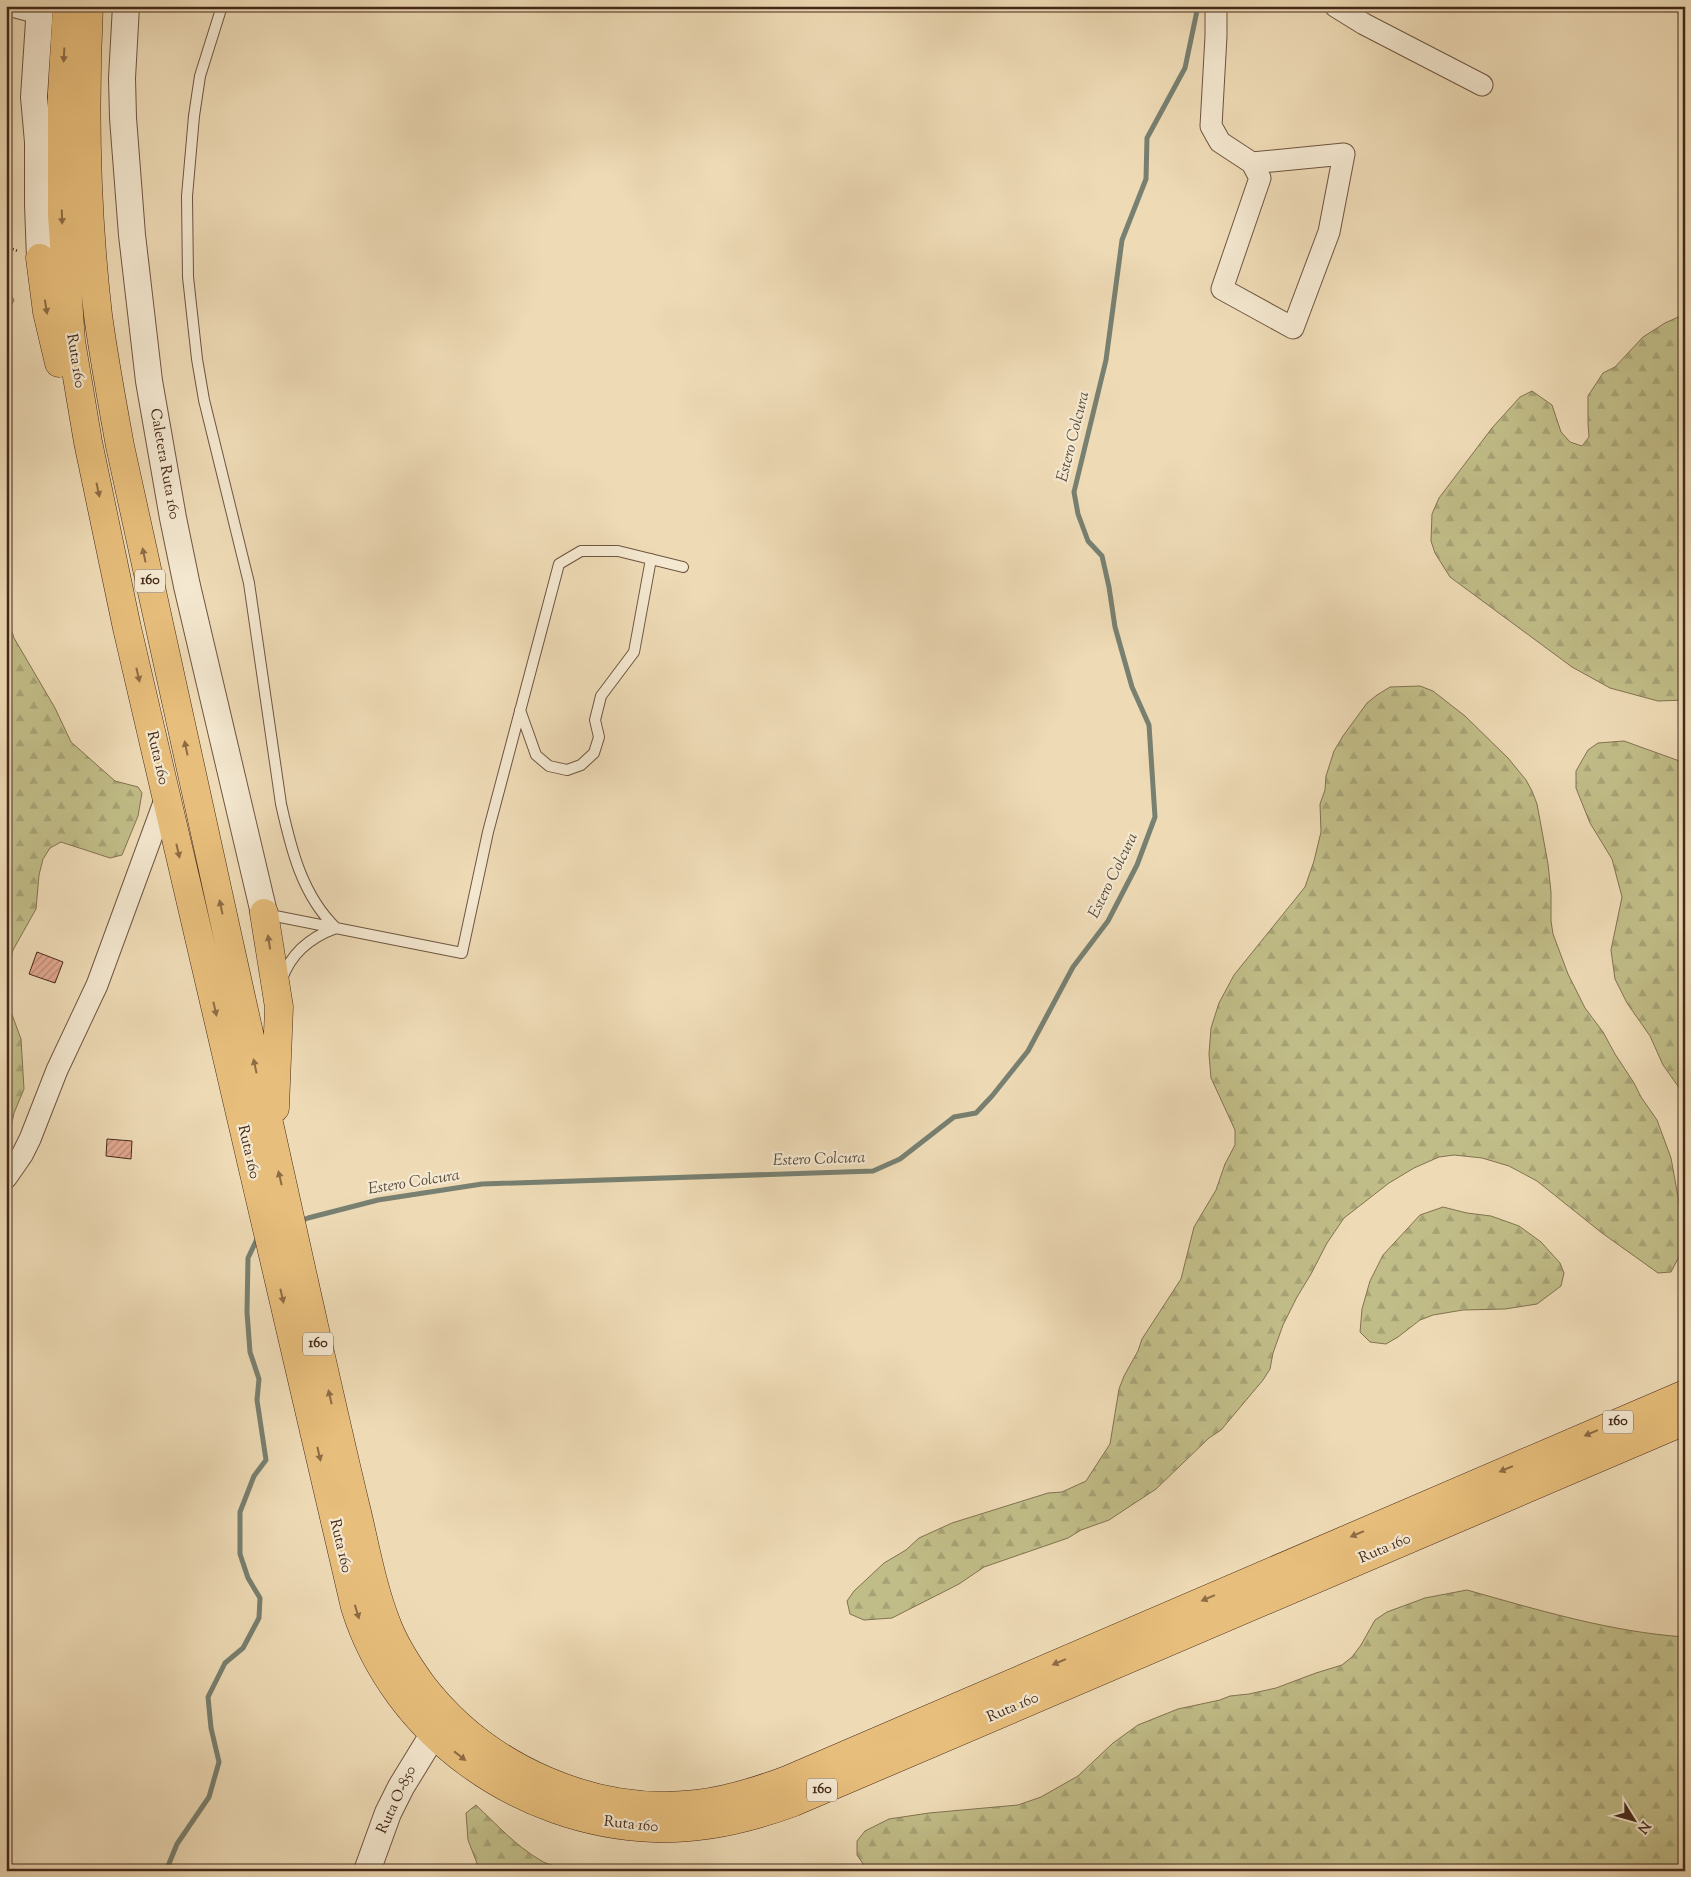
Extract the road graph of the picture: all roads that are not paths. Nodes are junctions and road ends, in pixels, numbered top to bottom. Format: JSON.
{"nodes":[{"id":1,"x":12,"y":6,"type":"edge"},
{"id":2,"x":67,"y":6,"type":"edge"},
{"id":3,"x":89,"y":6,"type":"edge"},
{"id":4,"x":126,"y":6,"type":"edge"},
{"id":5,"x":222,"y":6,"type":"edge"},
{"id":6,"x":1216,"y":6,"type":"edge"},
{"id":7,"x":1335,"y":6,"type":"edge"},
{"id":8,"x":40,"y":9,"type":"edge"},
{"id":9,"x":1482,"y":85,"type":"dead end"},
{"id":10,"x":1252,"y":163,"type":"junction"},
{"id":11,"x":40,"y":258,"type":"joint"},
{"id":12,"x":88,"y":442,"type":"junction"},
{"id":13,"x":651,"y":559,"type":"junction"},
{"id":14,"x":683,"y":567,"type":"dead end"},
{"id":15,"x":520,"y":710,"type":"junction"},
{"id":16,"x":166,"y":797,"type":"junction"},
{"id":17,"x":264,"y":913,"type":"junction"},
{"id":18,"x":336,"y":928,"type":"junction"},
{"id":19,"x":279,"y":1007,"type":"junction"},
{"id":20,"x":273,"y":1147,"type":"junction"},
{"id":21,"x":6,"y":1178,"type":"edge"},
{"id":22,"x":275,"y":1213,"type":"junction"},
{"id":23,"x":283,"y":1246,"type":"junction"},
{"id":24,"x":1685,"y":1394,"type":"edge"},
{"id":25,"x":1685,"y":1421,"type":"edge"},
{"id":26,"x":434,"y":1733,"type":"junction"},
{"id":27,"x":367,"y":1871,"type":"edge"}],
"edges":[{"from":1,"to":8,"type":"street"},
{"from":2,"to":12,"type":"highway","name":"Ruta 160","number":"160","one_way":true},
{"from":20,"to":3,"type":"highway","name":"Ruta 160","number":"160","one_way":true},
{"from":4,"to":17,"type":"street","name":"Caletera Ruta 160"},
{"from":5,"to":18,"type":"lane"},
{"from":6,"to":10,"type":"street"},
{"from":7,"to":9,"type":"street"},
{"from":8,"to":11,"type":"street"},
{"from":10,"to":10,"type":"street"},
{"from":11,"to":12,"type":"highway","one_way":true},
{"from":12,"to":16,"type":"highway","name":"Ruta 160","number":"160","one_way":true},
{"from":13,"to":14,"type":"lane"},
{"from":13,"to":15,"type":"lane"},
{"from":13,"to":15,"type":"lane"},
{"from":15,"to":18,"type":"lane"},
{"from":16,"to":21,"type":"street"},
{"from":16,"to":22,"type":"highway","name":"Ruta 160","number":"160","one_way":true},
{"from":17,"to":18,"type":"lane"},
{"from":19,"to":17,"type":"highway","one_way":true},
{"from":18,"to":19,"type":"lane"},
{"from":19,"to":20,"type":"highway"},
{"from":22,"to":20,"type":"highway","name":"Ruta 160","number":"160","one_way":true},
{"from":22,"to":23,"type":"highway","name":"Ruta 160","number":"160"},
{"from":24,"to":23,"type":"highway","name":"Ruta 160","number":"160","one_way":true},
{"from":23,"to":26,"type":"highway","name":"Ruta 160","number":"160","one_way":true},
{"from":26,"to":25,"type":"highway","name":"Ruta 160","number":"160","one_way":true},
{"from":26,"to":27,"type":"street","name":"Ruta O-850"}]}
